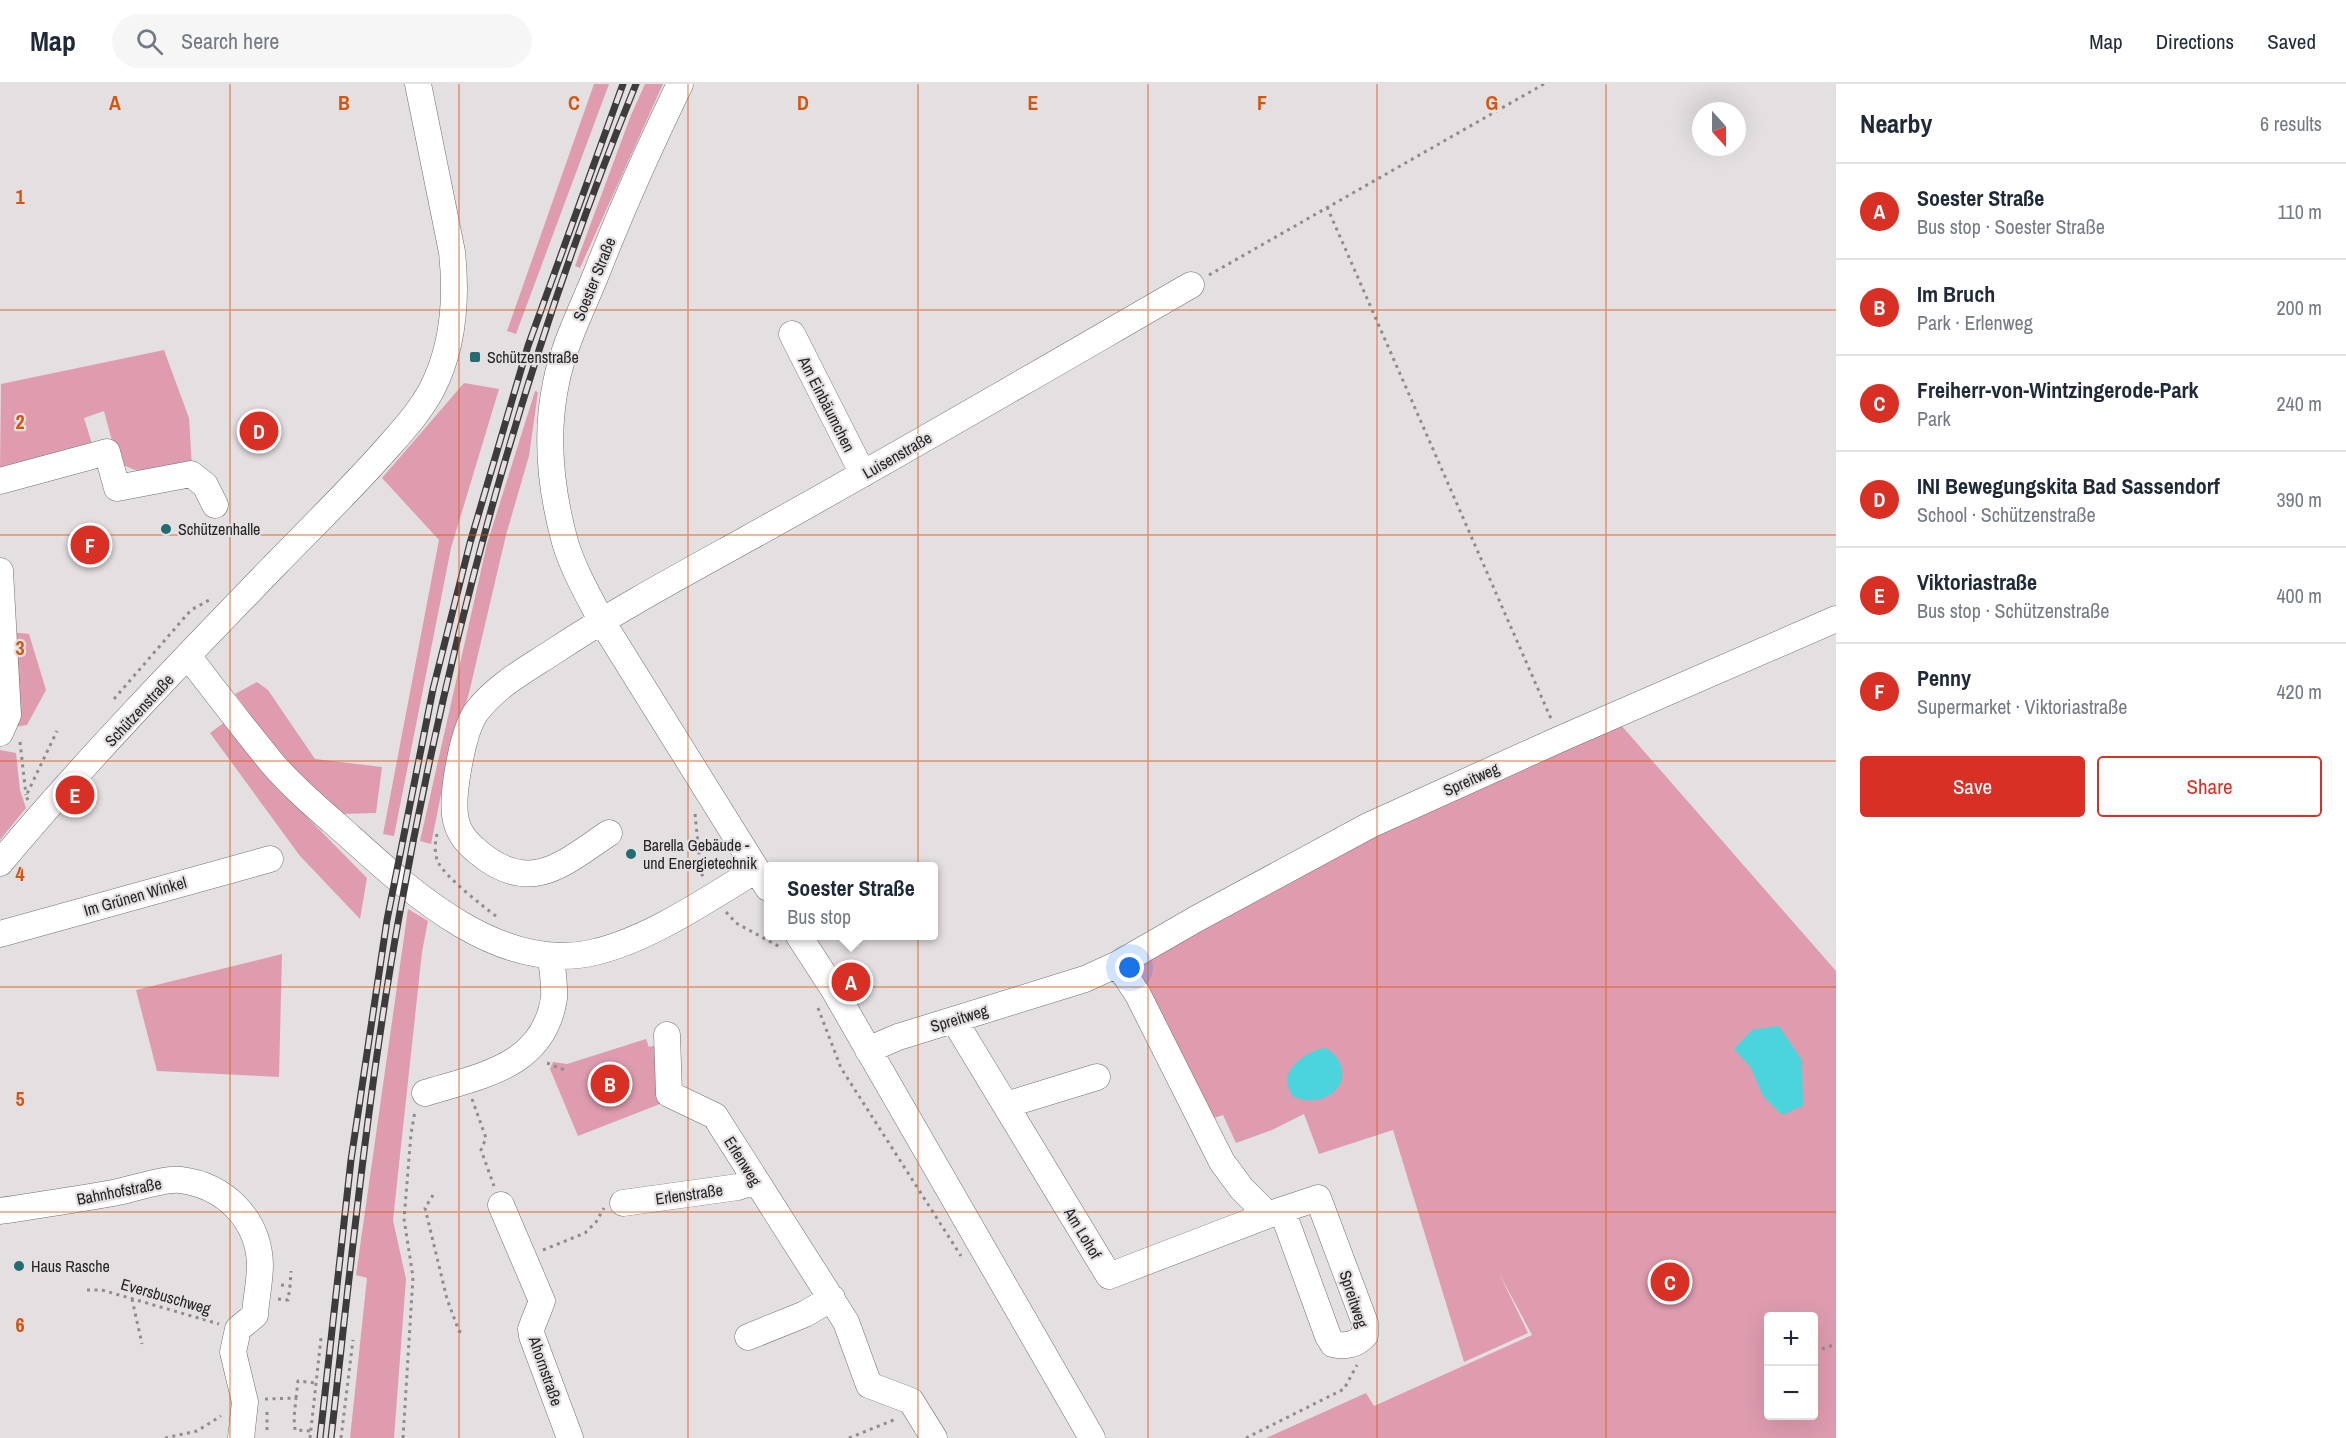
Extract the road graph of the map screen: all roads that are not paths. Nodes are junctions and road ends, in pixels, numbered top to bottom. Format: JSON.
{"nodes":[{"id":1,"x":418,"y":84,"type":"edge"},
{"id":2,"x":680,"y":84,"type":"edge"},
{"id":3,"x":1191,"y":285,"type":"road end"},
{"id":4,"x":792,"y":334,"type":"dead end"},
{"id":5,"x":863,"y":474,"type":"junction"},
{"id":6,"x":0,"y":481,"type":"edge"},
{"id":7,"x":215,"y":505,"type":"dead end"},
{"id":8,"x":0,"y":571,"type":"edge"},
{"id":9,"x":1836,"y":619,"type":"edge"},
{"id":10,"x":601,"y":620,"type":"junction"},
{"id":11,"x":188,"y":656,"type":"junction"},
{"id":12,"x":9,"y":734,"type":"edge"},
{"id":13,"x":609,"y":833,"type":"dead end"},
{"id":14,"x":270,"y":859,"type":"dead end"},
{"id":15,"x":0,"y":864,"type":"edge"},
{"id":16,"x":762,"y":879,"type":"edge"},
{"id":17,"x":0,"y":934,"type":"edge"},
{"id":18,"x":793,"y":945,"type":"edge"},
{"id":19,"x":551,"y":956,"type":"junction"},
{"id":20,"x":1118,"y":964,"type":"junction"},
{"id":21,"x":954,"y":1020,"type":"junction"},
{"id":22,"x":667,"y":1035,"type":"dead end"},
{"id":23,"x":868,"y":1050,"type":"junction"},
{"id":24,"x":1097,"y":1077,"type":"dead end"},
{"id":25,"x":425,"y":1093,"type":"road end"},
{"id":26,"x":1006,"y":1105,"type":"junction"},
{"id":27,"x":755,"y":1180,"type":"junction"},
{"id":28,"x":623,"y":1203,"type":"road end"},
{"id":29,"x":501,"y":1204,"type":"road end"},
{"id":30,"x":0,"y":1211,"type":"edge"},
{"id":31,"x":1275,"y":1212,"type":"junction"},
{"id":32,"x":832,"y":1298,"type":"junction"},
{"id":33,"x":748,"y":1337,"type":"dead end"},
{"id":34,"x":241,"y":1438,"type":"edge"},
{"id":35,"x":570,"y":1438,"type":"edge"},
{"id":36,"x":934,"y":1438,"type":"edge"},
{"id":37,"x":1092,"y":1438,"type":"edge"}],
"edges":[{"from":1,"to":11,"type":"street","name":"Schützenstraße"},
{"from":2,"to":10,"type":"street","name":"Soester Straße"},
{"from":3,"to":5,"type":"street","name":"Luisenstraße"},
{"from":4,"to":5,"type":"street","name":"Am Einbäumchen"},
{"from":5,"to":10,"type":"street","name":"Luisenstraße"},
{"from":6,"to":7,"type":"street"},
{"from":8,"to":12,"type":"street"},
{"from":9,"to":20,"type":"street","name":"Spreitweg"},
{"from":10,"to":13,"type":"street"},
{"from":10,"to":16,"type":"street","name":"Soester Straße"},
{"from":11,"to":15,"type":"street","name":"Schützenstraße"},
{"from":11,"to":19,"type":"street"},
{"from":14,"to":17,"type":"street","name":"Im Grünen Winkel"},
{"from":16,"to":19,"type":"street"},
{"from":18,"to":23,"type":"street"},
{"from":19,"to":25,"type":"street"},
{"from":20,"to":21,"type":"street","name":"Spreitweg"},
{"from":20,"to":31,"type":"street","name":"Spreitweg"},
{"from":21,"to":23,"type":"street","name":"Spreitweg"},
{"from":21,"to":26,"type":"street","name":"Am Lohof"},
{"from":22,"to":27,"type":"street","name":"Erlenweg"},
{"from":23,"to":37,"type":"street"},
{"from":24,"to":26,"type":"street"},
{"from":26,"to":31,"type":"street","name":"Am Lohof"},
{"from":27,"to":28,"type":"street","name":"Erlenstraße"},
{"from":27,"to":32,"type":"street","name":"Erlenweg"},
{"from":29,"to":35,"type":"street","name":"Ahornstraße"},
{"from":30,"to":34,"type":"street","name":"Bahnhofstraße"},
{"from":31,"to":31,"type":"street","name":"Spreitweg"},
{"from":32,"to":33,"type":"street"},
{"from":32,"to":36,"type":"street","name":"Erlenweg"}]}
